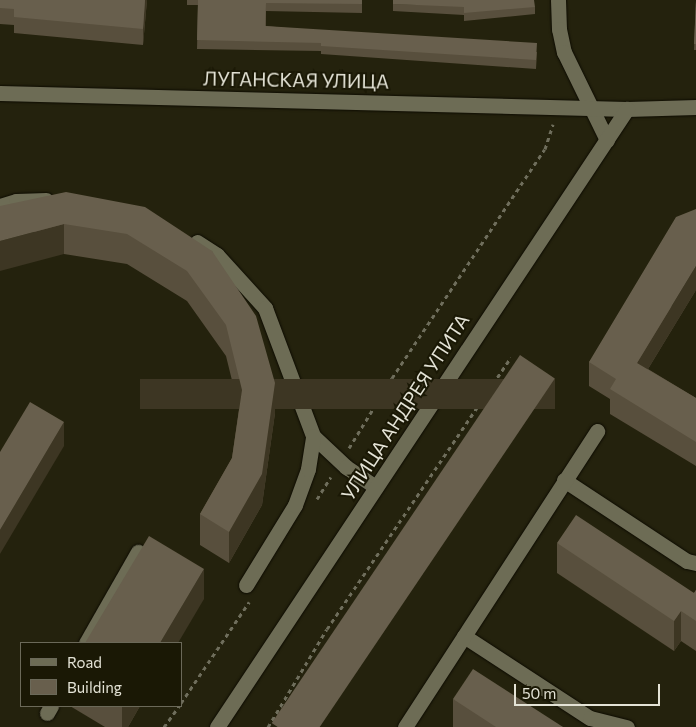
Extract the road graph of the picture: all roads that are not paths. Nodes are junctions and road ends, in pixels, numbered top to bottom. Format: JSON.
{"nodes":[{"id":1,"x":558,"y":0,"type":"edge"},
{"id":2,"x":0,"y":93,"type":"edge"},
{"id":3,"x":591,"y":108,"type":"junction"},
{"id":4,"x":696,"y":108,"type":"edge"},
{"id":5,"x":627,"y":109,"type":"junction"},
{"id":6,"x":607,"y":140,"type":"junction"},
{"id":7,"x":65,"y":199,"type":"edge"},
{"id":8,"x":0,"y":206,"type":"edge"},
{"id":9,"x":185,"y":234,"type":"edge"},
{"id":10,"x":597,"y":431,"type":"dead end"},
{"id":11,"x":313,"y":436,"type":"junction"},
{"id":12,"x":564,"y":480,"type":"junction"},
{"id":13,"x":376,"y":488,"type":"junction"},
{"id":14,"x":138,"y":552,"type":"edge"},
{"id":15,"x":696,"y":563,"type":"edge"},
{"id":16,"x":249,"y":593,"type":"road end"},
{"id":17,"x":464,"y":636,"type":"junction"},
{"id":18,"x":87,"y":642,"type":"edge"},
{"id":19,"x":217,"y":727,"type":"edge"},
{"id":20,"x":405,"y":727,"type":"edge"},
{"id":21,"x":627,"y":727,"type":"edge"}],
"edges":[{"from":1,"to":3,"type":"street"},
{"from":2,"to":3,"type":"street","name":"ЛУГАНСКАЯ УЛИЦА"},
{"from":3,"to":5,"type":"street","name":"ЛУГАНСКАЯ УЛИЦА"},
{"from":3,"to":6,"type":"street"},
{"from":4,"to":5,"type":"street","name":"ЛУГАНСКАЯ УЛИЦА"},
{"from":5,"to":6,"type":"street","name":"УЛИЦА АНДРЕЯ УПИТА"},
{"from":6,"to":13,"type":"street","name":"УЛИЦА АНДРЕЯ УПИТА"},
{"from":7,"to":8,"type":"street"},
{"from":9,"to":11,"type":"street"},
{"from":10,"to":12,"type":"street"},
{"from":11,"to":13,"type":"street"},
{"from":11,"to":16,"type":"street"},
{"from":12,"to":15,"type":"street"},
{"from":12,"to":17,"type":"street"},
{"from":13,"to":19,"type":"street","name":"УЛИЦА АНДРЕЯ УПИТА"},
{"from":14,"to":18,"type":"street"},
{"from":17,"to":20,"type":"street"},
{"from":17,"to":21,"type":"street"}]}
